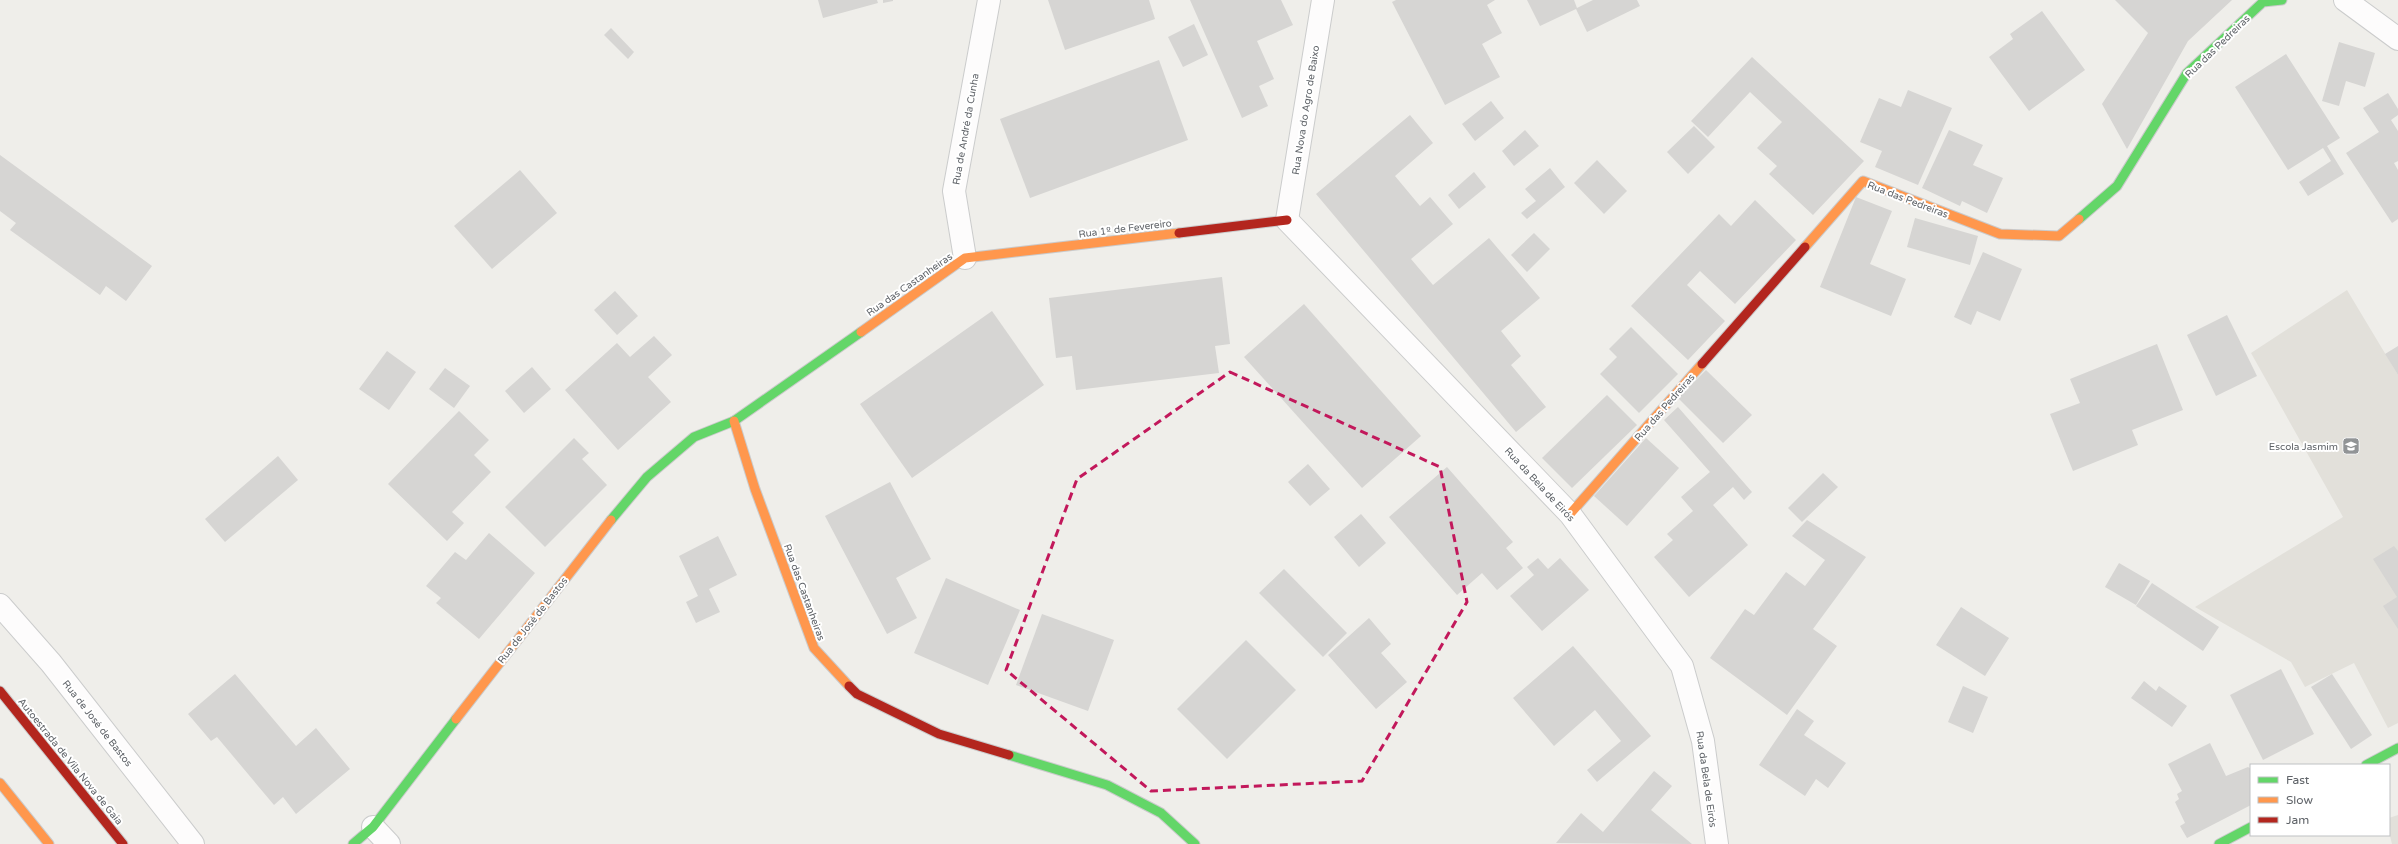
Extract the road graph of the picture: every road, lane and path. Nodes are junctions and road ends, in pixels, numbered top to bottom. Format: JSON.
{"nodes":[{"id":1,"x":989,"y":0,"type":"edge"},
{"id":2,"x":1323,"y":0,"type":"edge"},
{"id":3,"x":2282,"y":0,"type":"edge"},
{"id":4,"x":2346,"y":0,"type":"edge"},
{"id":5,"x":2398,"y":40,"type":"edge"},
{"id":6,"x":1287,"y":220,"type":"junction"},
{"id":7,"x":965,"y":258,"type":"junction"},
{"id":8,"x":734,"y":421,"type":"junction"},
{"id":9,"x":1570,"y":514,"type":"junction"},
{"id":10,"x":0,"y":605,"type":"edge"},
{"id":11,"x":0,"y":692,"type":"edge"},
{"id":12,"x":2398,"y":748,"type":"edge"},
{"id":13,"x":2368,"y":764,"type":"edge"},
{"id":14,"x":0,"y":784,"type":"edge"},
{"id":15,"x":373,"y":827,"type":"junction"},
{"id":16,"x":2250,"y":828,"type":"edge"},
{"id":17,"x":49,"y":844,"type":"edge"},
{"id":18,"x":124,"y":844,"type":"edge"},
{"id":19,"x":193,"y":844,"type":"edge"},
{"id":20,"x":353,"y":844,"type":"edge"},
{"id":21,"x":389,"y":844,"type":"edge"},
{"id":22,"x":1195,"y":844,"type":"edge"},
{"id":23,"x":1717,"y":844,"type":"edge"},
{"id":24,"x":2219,"y":844,"type":"edge"}],
"edges":[{"from":1,"to":7,"type":"street","name":"Rua de André da Cunha"},
{"from":2,"to":6,"type":"street","name":"Rua Nova do Agro de Baixo"},
{"from":3,"to":9,"type":"main road","name":"Rua das Pedreiras"},
{"from":4,"to":5,"type":"street"},
{"from":6,"to":7,"type":"main road","name":"Rua 1º de Fevereiro"},
{"from":6,"to":9,"type":"street","name":"Rua da Bela de Eirós"},
{"from":7,"to":8,"type":"main road","name":"Rua das Castanheiras"},
{"from":8,"to":15,"type":"main road","name":"Rua de José de Bastos"},
{"from":8,"to":22,"type":"main road","name":"Rua das Castanheiras"},
{"from":9,"to":23,"type":"street","name":"Rua da Bela de Eirós"},
{"from":10,"to":19,"type":"street","name":"Rua de José de Bastos"},
{"from":11,"to":18,"type":"main road","name":"Autoestrada de Vila Nova de Gaia"},
{"from":12,"to":13,"type":"main road"},
{"from":14,"to":17,"type":"main road"},
{"from":15,"to":20,"type":"main road","name":"Rua de José de Bastos"},
{"from":15,"to":21,"type":"street"},
{"from":16,"to":24,"type":"main road"}]}
